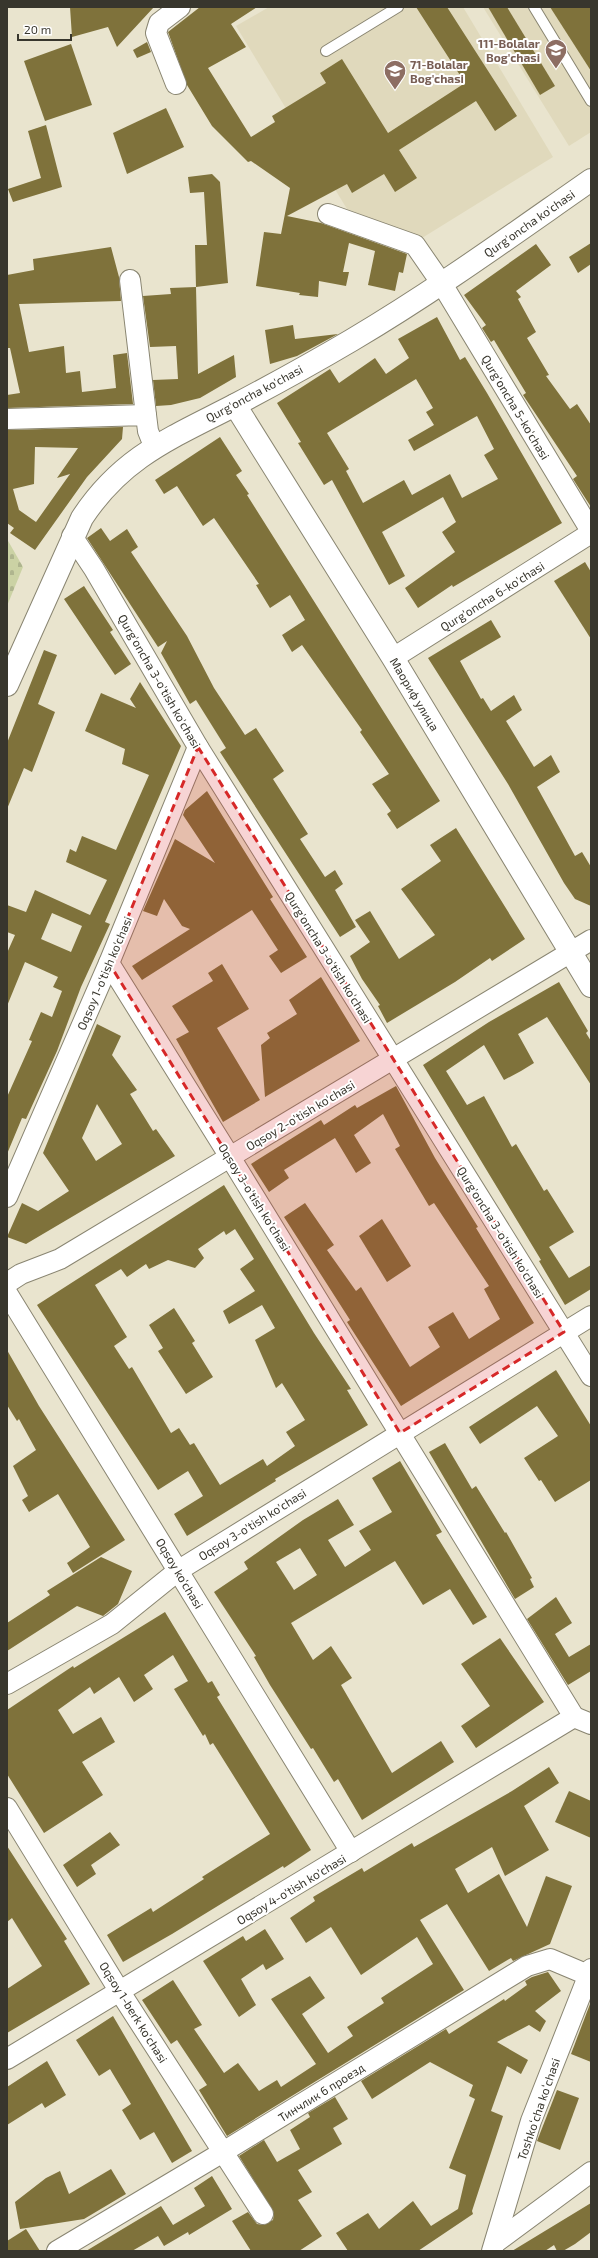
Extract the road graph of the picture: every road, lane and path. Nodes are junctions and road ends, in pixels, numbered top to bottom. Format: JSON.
{"nodes":[{"id":1,"x":180,"y":7,"type":"edge"},
{"id":2,"x":398,"y":7,"type":"edge"},
{"id":3,"x":534,"y":7,"type":"edge"},
{"id":4,"x":326,"y":51,"type":"dead end"},
{"id":5,"x":176,"y":84,"type":"dead end"},
{"id":6,"x":591,"y":101,"type":"edge"},
{"id":7,"x":591,"y":180,"type":"edge"},
{"id":8,"x":328,"y":214,"type":"dead end"},
{"id":9,"x":130,"y":280,"type":"dead end"},
{"id":10,"x":442,"y":284,"type":"junction"},
{"id":11,"x":235,"y":404,"type":"junction"},
{"id":12,"x":146,"y":415,"type":"junction"},
{"id":13,"x":7,"y":419,"type":"edge"},
{"id":14,"x":154,"y":446,"type":"junction"},
{"id":15,"x":591,"y":532,"type":"edge"},
{"id":16,"x":72,"y":536,"type":"junction"},
{"id":17,"x":393,"y":658,"type":"junction"},
{"id":18,"x":7,"y":685,"type":"edge"},
{"id":19,"x":198,"y":747,"type":"junction"},
{"id":20,"x":591,"y":940,"type":"edge"},
{"id":21,"x":571,"y":953,"type":"junction"},
{"id":22,"x":109,"y":963,"type":"junction"},
{"id":23,"x":591,"y":986,"type":"edge"},
{"id":24,"x":393,"y":1059,"type":"junction"},
{"id":25,"x":230,"y":1157,"type":"junction"},
{"id":26,"x":7,"y":1197,"type":"edge"},
{"id":27,"x":12,"y":1274,"type":"edge"},
{"id":28,"x":7,"y":1293,"type":"edge"},
{"id":29,"x":591,"y":1316,"type":"edge"},
{"id":30,"x":564,"y":1332,"type":"junction"},
{"id":31,"x":591,"y":1376,"type":"edge"},
{"id":32,"x":400,"y":1433,"type":"junction"},
{"id":33,"x":179,"y":1570,"type":"junction"},
{"id":34,"x":7,"y":1684,"type":"edge"},
{"id":35,"x":582,"y":1721,"type":"edge"},
{"id":36,"x":7,"y":1808,"type":"edge"},
{"id":37,"x":351,"y":1852,"type":"junction"},
{"id":38,"x":590,"y":1972,"type":"edge"},
{"id":39,"x":120,"y":1992,"type":"junction"},
{"id":40,"x":7,"y":2059,"type":"edge"},
{"id":41,"x":223,"y":2152,"type":"junction"},
{"id":42,"x":591,"y":2172,"type":"edge"},
{"id":43,"x":263,"y":2214,"type":"dead end"},
{"id":44,"x":494,"y":2247,"type":"edge"},
{"id":45,"x":57,"y":2251,"type":"edge"}],
"edges":[{"from":1,"to":5,"type":"street"},
{"from":2,"to":4,"type":"lane"},
{"from":3,"to":6,"type":"lane"},
{"from":7,"to":10,"type":"street","name":"Qurg'oncha ko'chasi"},
{"from":8,"to":10,"type":"street","name":"Qurg'oncha 5-ko'chasi"},
{"from":9,"to":12,"type":"street"},
{"from":10,"to":11,"type":"street","name":"Qurg'oncha ko'chasi"},
{"from":10,"to":15,"type":"street","name":"Qurg'oncha 5-ko'chasi"},
{"from":11,"to":14,"type":"street","name":"Qurg'oncha ko'chasi"},
{"from":11,"to":17,"type":"street","name":"Маориф улица"},
{"from":12,"to":13,"type":"street"},
{"from":12,"to":14,"type":"street"},
{"from":14,"to":16,"type":"street","name":"Qurg'oncha ko'chasi"},
{"from":15,"to":17,"type":"street","name":"Qurg'oncha 6-ko'chasi"},
{"from":16,"to":18,"type":"street","name":"Qurg'oncha ko'chasi"},
{"from":16,"to":19,"type":"street","name":"Qurg'oncha 3-o'tish ko'chasi"},
{"from":17,"to":21,"type":"street","name":"Маориф улица"},
{"from":19,"to":22,"type":"street","name":"Oqsoy 1-o'tish ko'chasi"},
{"from":19,"to":24,"type":"street","name":"Qurg'oncha 3-o'tish ko'chasi"},
{"from":20,"to":21,"type":"street","name":"Oqsoy 2-o'tish ko'chasi"},
{"from":21,"to":23,"type":"street","name":"Маориф улица"},
{"from":21,"to":24,"type":"street","name":"Oqsoy 2-o'tish ko'chasi"},
{"from":22,"to":25,"type":"street","name":"Oqsoy 3-o'tish ko'chasi"},
{"from":22,"to":26,"type":"street","name":"Oqsoy 1-o'tish ko'chasi"},
{"from":24,"to":25,"type":"street","name":"Oqsoy 2-o'tish ko'chasi"},
{"from":24,"to":30,"type":"street","name":"Qurg'oncha 3-o'tish ko'chasi"},
{"from":25,"to":27,"type":"street","name":"Oqsoy 2-o'tish ko'chasi"},
{"from":25,"to":32,"type":"street","name":"Oqsoy 3-o'tish ko'chasi"},
{"from":28,"to":33,"type":"street","name":"Oqsoy ko'chasi"},
{"from":29,"to":30,"type":"street","name":"Oqsoy 3-o'tish ko'chasi"},
{"from":30,"to":31,"type":"street","name":"Qurg'oncha 3-o'tish ko'chasi"},
{"from":30,"to":32,"type":"street","name":"Oqsoy 3-o'tish ko'chasi"},
{"from":32,"to":33,"type":"street","name":"Oqsoy 3-o'tish ko'chasi"},
{"from":32,"to":35,"type":"street","name":"Oqsoy 3-o'tish ko'chasi"},
{"from":33,"to":34,"type":"street","name":"Oqsoy 3-o'tish ko'chasi"},
{"from":33,"to":37,"type":"street","name":"Oqsoy ko'chasi"},
{"from":35,"to":37,"type":"street","name":"Oqsoy 4-o'tish ko'chasi"},
{"from":36,"to":39,"type":"street","name":"Oqsoy 1-berk ko'chasi"},
{"from":37,"to":39,"type":"street","name":"Oqsoy 4-o'tish ko'chasi"},
{"from":38,"to":41,"type":"street","name":"Тинчлик 6 проезд"},
{"from":38,"to":44,"type":"street","name":"Toshkoʻcha koʻchasi"},
{"from":39,"to":40,"type":"street","name":"Oqsoy 4-o'tish ko'chasi"},
{"from":39,"to":41,"type":"street","name":"Oqsoy 1-berk ko'chasi"},
{"from":41,"to":43,"type":"street","name":"Oqsoy 1-berk ko'chasi"},
{"from":41,"to":45,"type":"street","name":"Тинчлик 6 проезд"},
{"from":42,"to":44,"type":"street"}]}
